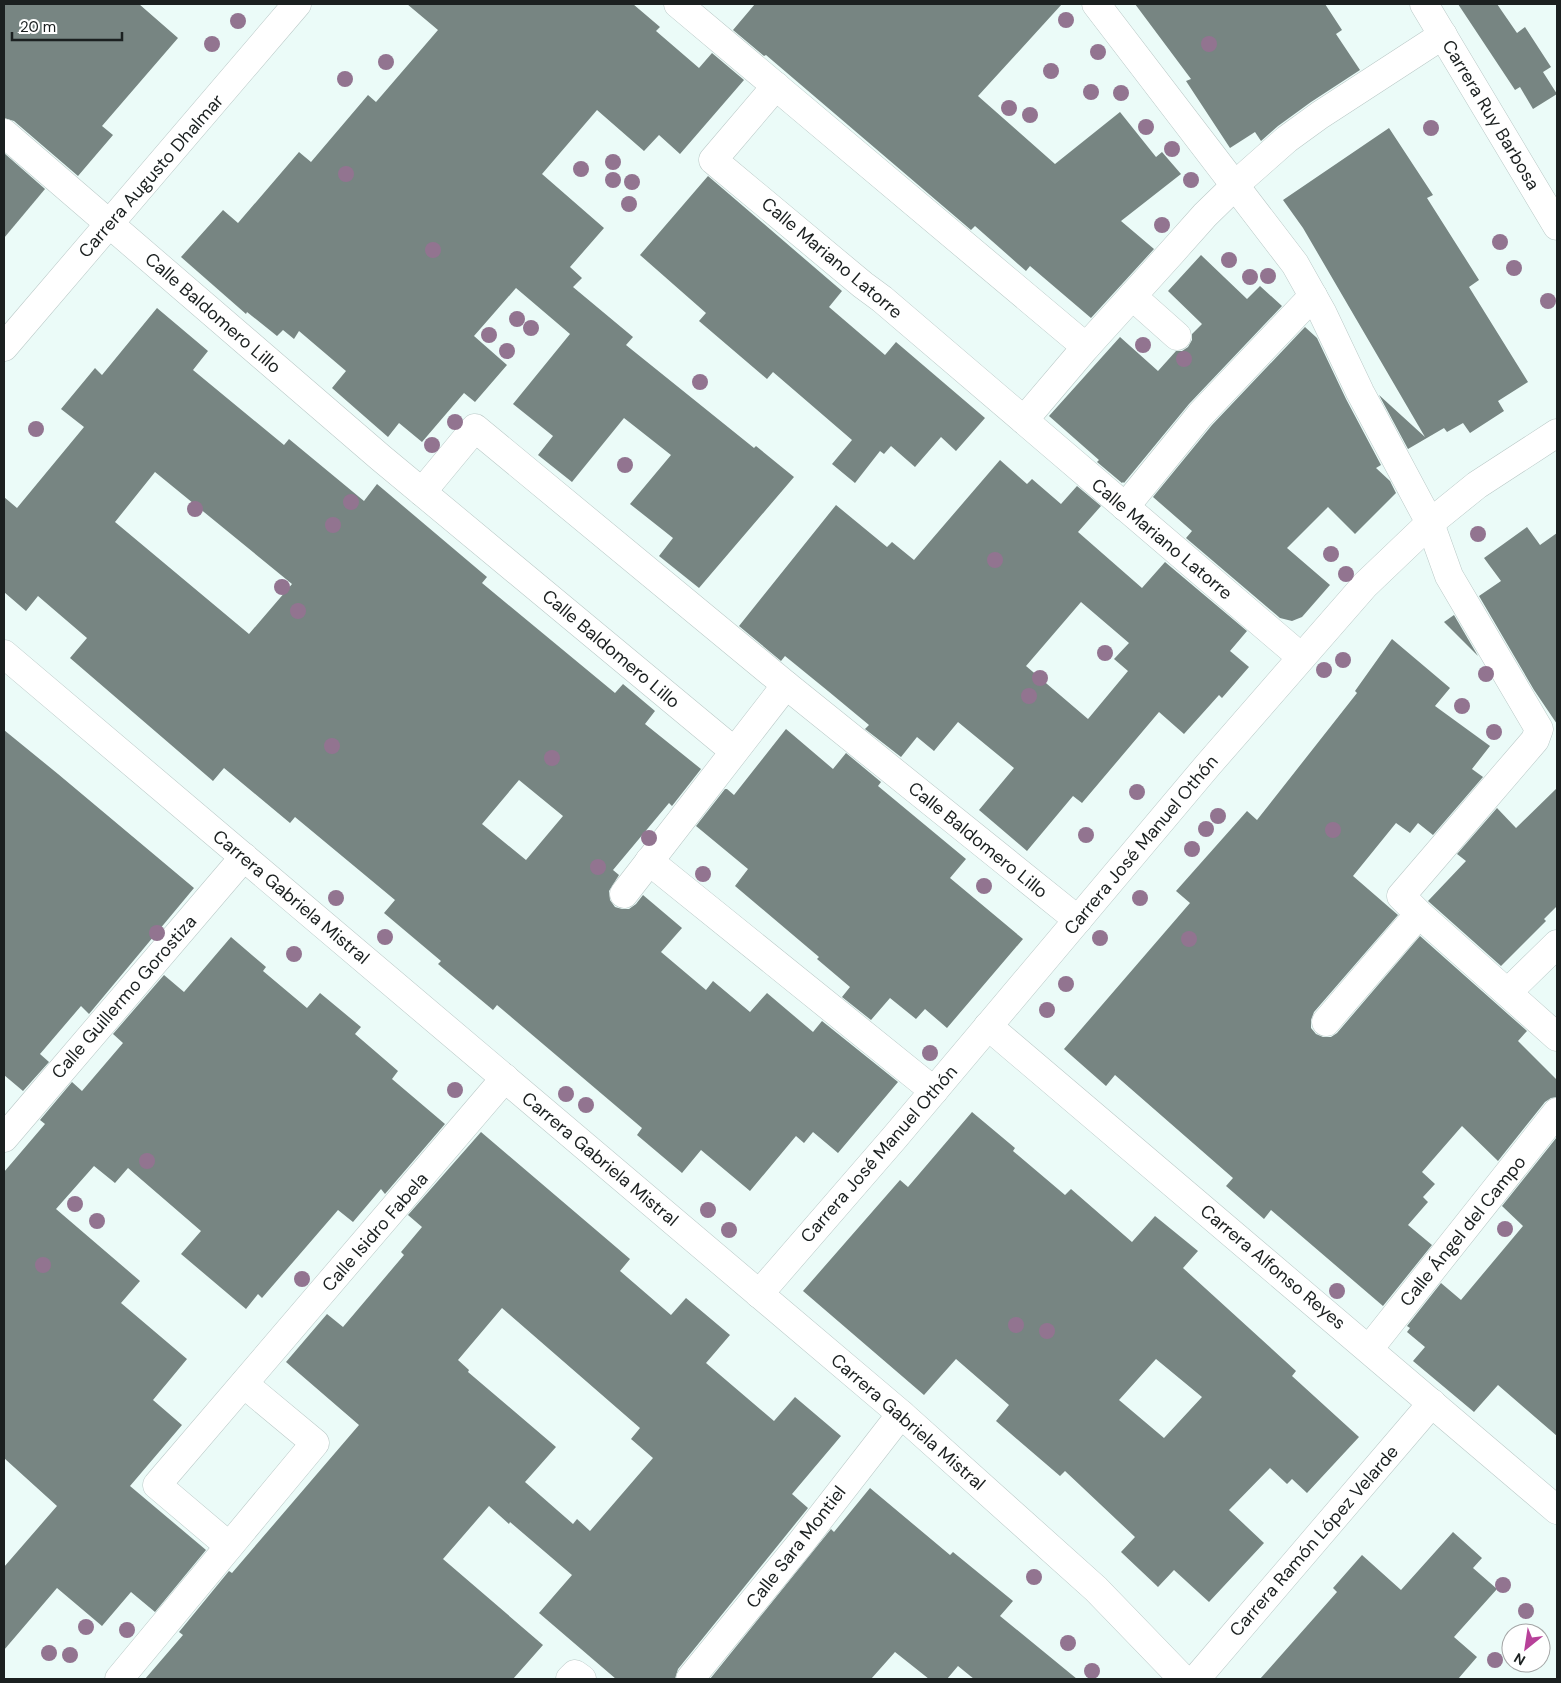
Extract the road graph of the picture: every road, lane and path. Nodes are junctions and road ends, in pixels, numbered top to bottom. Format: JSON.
{"nodes":[{"id":1,"x":297,"y":4,"type":"edge"},
{"id":2,"x":678,"y":4,"type":"edge"},
{"id":3,"x":1096,"y":4,"type":"edge"},
{"id":4,"x":1424,"y":4,"type":"edge"},
{"id":5,"x":1443,"y":35,"type":"junction"},
{"id":6,"x":776,"y":86,"type":"junction"},
{"id":7,"x":4,"y":133,"type":"edge"},
{"id":8,"x":1235,"y":187,"type":"junction"},
{"id":9,"x":109,"y":225,"type":"junction"},
{"id":10,"x":1557,"y":226,"type":"edge"},
{"id":11,"x":1132,"y":296,"type":"junction"},
{"id":12,"x":1313,"y":296,"type":"junction"},
{"id":13,"x":1177,"y":336,"type":"dead end"},
{"id":14,"x":4,"y":346,"type":"edge"},
{"id":15,"x":1086,"y":347,"type":"junction"},
{"id":16,"x":1024,"y":420,"type":"junction"},
{"id":17,"x":1557,"y":434,"type":"edge"},
{"id":18,"x":422,"y":492,"type":"junction"},
{"id":19,"x":1125,"y":507,"type":"junction"},
{"id":20,"x":1430,"y":523,"type":"junction"},
{"id":21,"x":4,"y":654,"type":"edge"},
{"id":22,"x":1302,"y":657,"type":"junction"},
{"id":23,"x":786,"y":685,"type":"junction"},
{"id":24,"x":734,"y":752,"type":"junction"},
{"id":25,"x":244,"y":857,"type":"junction"},
{"id":26,"x":649,"y":861,"type":"junction"},
{"id":27,"x":624,"y":894,"type":"dead end"},
{"id":28,"x":1420,"y":914,"type":"junction"},
{"id":29,"x":1078,"y":920,"type":"junction"},
{"id":30,"x":1557,"y":944,"type":"edge"},
{"id":31,"x":1508,"y":992,"type":"junction"},
{"id":32,"x":1326,"y":1022,"type":"dead end"},
{"id":33,"x":988,"y":1026,"type":"junction"},
{"id":34,"x":1557,"y":1037,"type":"edge"},
{"id":35,"x":505,"y":1078,"type":"junction"},
{"id":36,"x":934,"y":1091,"type":"junction"},
{"id":37,"x":1557,"y":1112,"type":"edge"},
{"id":38,"x":4,"y":1138,"type":"edge"},
{"id":39,"x":759,"y":1294,"type":"junction"},
{"id":40,"x":1369,"y":1349,"type":"junction"},
{"id":41,"x":244,"y":1384,"type":"junction"},
{"id":42,"x":1432,"y":1403,"type":"junction"},
{"id":43,"x":901,"y":1414,"type":"junction"},
{"id":44,"x":1557,"y":1510,"type":"edge"},
{"id":45,"x":229,"y":1546,"type":"junction"},
{"id":46,"x":119,"y":1679,"type":"edge"},
{"id":47,"x":570,"y":1679,"type":"edge"},
{"id":48,"x":582,"y":1679,"type":"edge"},
{"id":49,"x":690,"y":1679,"type":"edge"},
{"id":50,"x":1183,"y":1679,"type":"edge"},
{"id":51,"x":1196,"y":1679,"type":"edge"}],
"edges":[{"from":1,"to":9,"type":"street","name":"Carrera Augusto Dhalmar"},
{"from":2,"to":6,"type":"street"},
{"from":3,"to":8,"type":"street"},
{"from":4,"to":5,"type":"street","name":"Carrera Ruy Barbosa"},
{"from":5,"to":8,"type":"street"},
{"from":5,"to":10,"type":"street","name":"Carrera Ruy Barbosa"},
{"from":6,"to":15,"type":"street"},
{"from":6,"to":16,"type":"street","name":"Calle Mariano Latorre"},
{"from":7,"to":9,"type":"street","name":"Calle Baldomero Lillo"},
{"from":8,"to":11,"type":"street"},
{"from":8,"to":12,"type":"street"},
{"from":9,"to":14,"type":"street","name":"Carrera Augusto Dhalmar"},
{"from":9,"to":18,"type":"street","name":"Calle Baldomero Lillo"},
{"from":11,"to":13,"type":"street"},
{"from":11,"to":15,"type":"street"},
{"from":12,"to":19,"type":"street"},
{"from":12,"to":20,"type":"street"},
{"from":15,"to":16,"type":"street"},
{"from":16,"to":19,"type":"street","name":"Calle Mariano Latorre"},
{"from":17,"to":20,"type":"street","name":"Carrera José Manuel Othón"},
{"from":18,"to":23,"type":"street","name":"Calle Baldomero Lillo"},
{"from":18,"to":24,"type":"street","name":"Calle Baldomero Lillo"},
{"from":19,"to":22,"type":"street","name":"Calle Mariano Latorre"},
{"from":20,"to":22,"type":"street","name":"Carrera José Manuel Othón"},
{"from":20,"to":28,"type":"street"},
{"from":21,"to":25,"type":"street","name":"Carrera Gabriela Mistral"},
{"from":22,"to":29,"type":"street","name":"Carrera José Manuel Othón"},
{"from":23,"to":24,"type":"street"},
{"from":23,"to":29,"type":"street","name":"Calle Baldomero Lillo"},
{"from":24,"to":26,"type":"street"},
{"from":25,"to":35,"type":"street","name":"Carrera Gabriela Mistral"},
{"from":25,"to":38,"type":"street","name":"Calle Guillermo Gorostiza"},
{"from":26,"to":27,"type":"street"},
{"from":26,"to":36,"type":"street"},
{"from":28,"to":31,"type":"street"},
{"from":28,"to":32,"type":"street"},
{"from":29,"to":33,"type":"street","name":"Carrera José Manuel Othón"},
{"from":30,"to":31,"type":"street"},
{"from":31,"to":34,"type":"street"},
{"from":33,"to":36,"type":"street","name":"Carrera José Manuel Othón"},
{"from":33,"to":40,"type":"street","name":"Carrera Alfonso Reyes"},
{"from":35,"to":39,"type":"street","name":"Carrera Gabriela Mistral"},
{"from":35,"to":41,"type":"street","name":"Calle Isidro Fabela"},
{"from":36,"to":39,"type":"street","name":"Carrera José Manuel Othón"},
{"from":37,"to":40,"type":"street","name":"Calle Ángel del Campo"},
{"from":39,"to":43,"type":"street","name":"Carrera Gabriela Mistral"},
{"from":40,"to":42,"type":"street","name":"Carrera Alfonso Reyes"},
{"from":41,"to":45,"type":"street"},
{"from":41,"to":45,"type":"street","name":"Calle Isidro Fabela"},
{"from":42,"to":44,"type":"street","name":"Carrera Alfonso Reyes"},
{"from":42,"to":51,"type":"street","name":"Carrera Ramón López Velarde"},
{"from":43,"to":49,"type":"street","name":"Calle Sara Montiel"},
{"from":43,"to":50,"type":"street","name":"Carrera Gabriela Mistral"},
{"from":45,"to":46,"type":"street"},
{"from":47,"to":48,"type":"street"}]}
